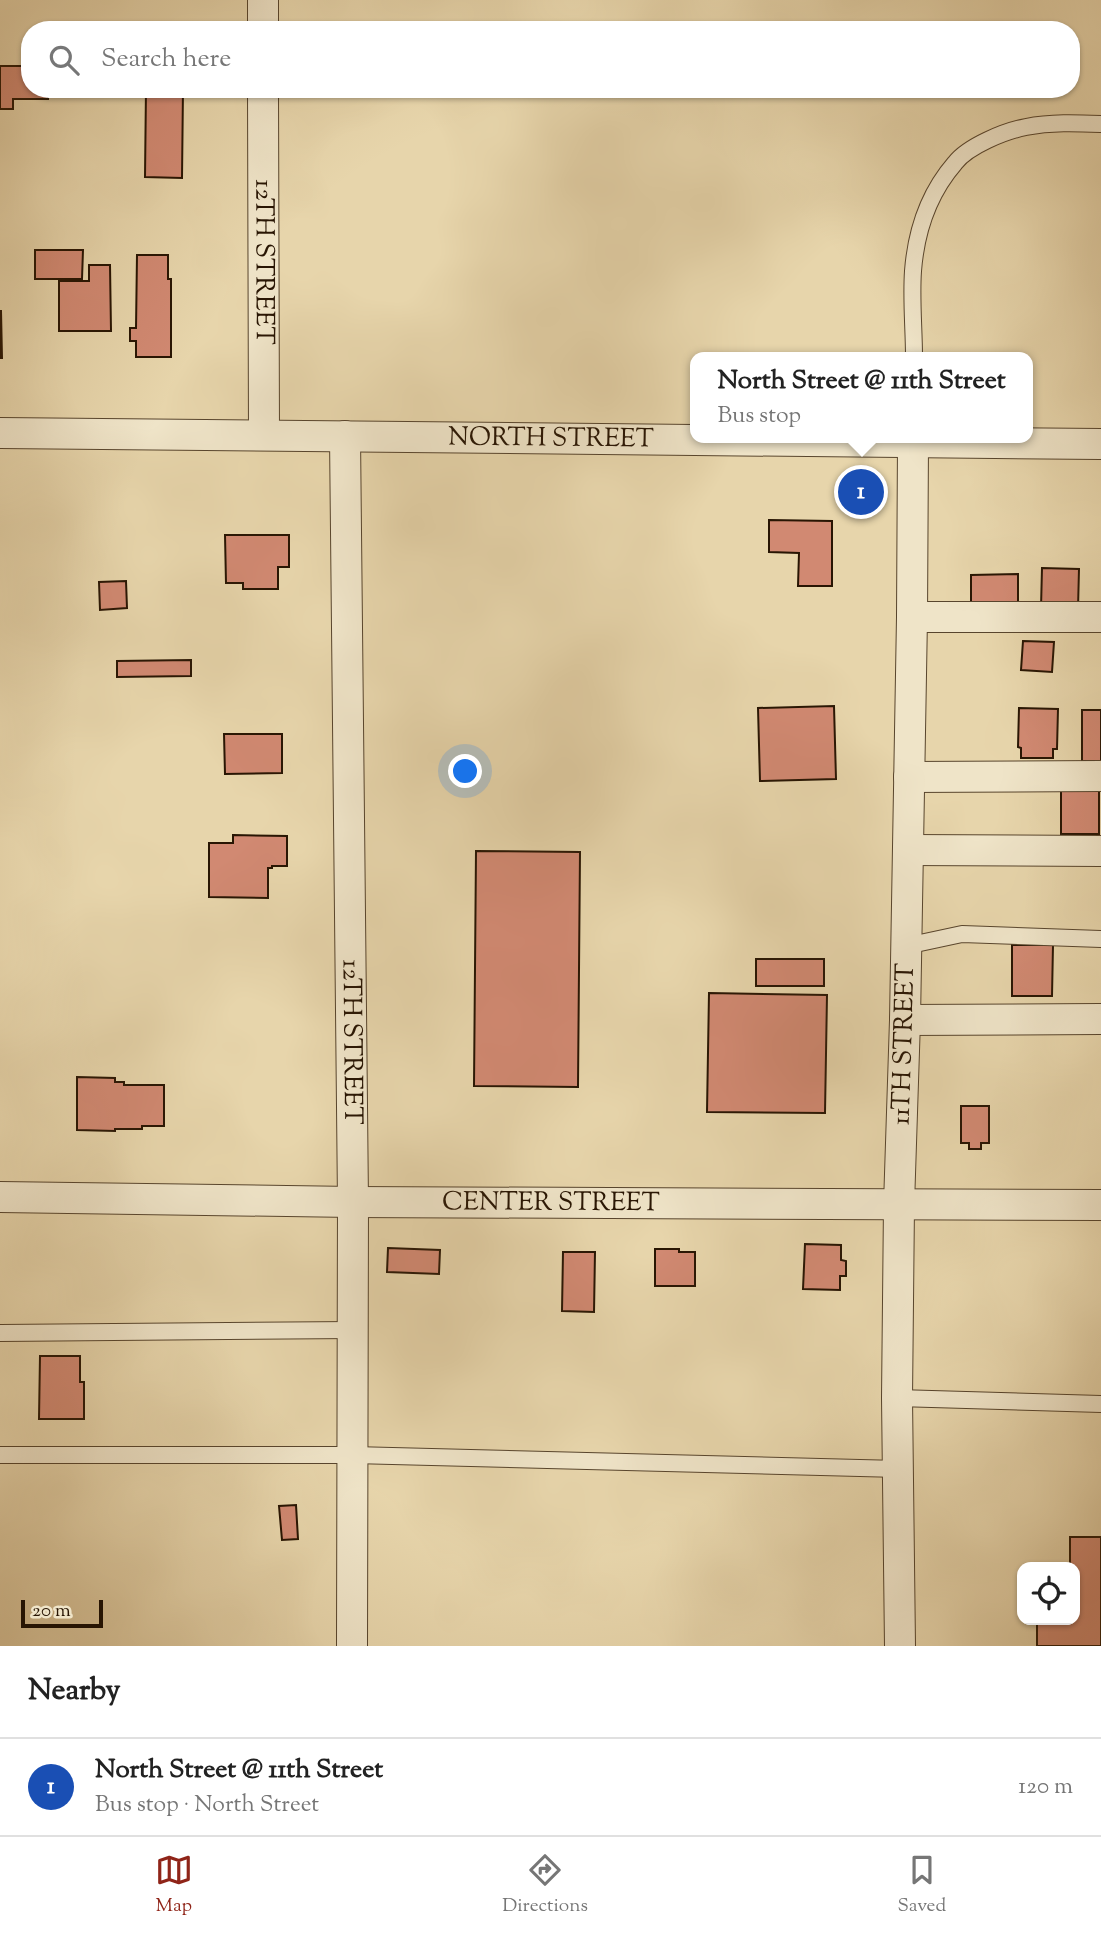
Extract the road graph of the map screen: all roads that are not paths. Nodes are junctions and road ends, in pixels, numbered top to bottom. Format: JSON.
{"nodes":[{"id":1,"x":263,"y":0,"type":"edge"},
{"id":2,"x":263,"y":21,"type":"edge"},
{"id":3,"x":263,"y":98,"type":"edge"},
{"id":4,"x":1101,"y":124,"type":"edge"},
{"id":5,"x":914,"y":352,"type":"edge"},
{"id":6,"x":0,"y":433,"type":"edge"},
{"id":7,"x":264,"y":435,"type":"junction"},
{"id":8,"x":345,"y":436,"type":"junction"},
{"id":9,"x":690,"y":438,"type":"edge"},
{"id":10,"x":913,"y":443,"type":"edge"},
{"id":11,"x":1033,"y":443,"type":"edge"},
{"id":12,"x":1101,"y":444,"type":"edge"},
{"id":13,"x":912,"y":617,"type":"junction"},
{"id":14,"x":1101,"y":617,"type":"edge"},
{"id":15,"x":1101,"y":776,"type":"edge"},
{"id":16,"x":909,"y":777,"type":"junction"},
{"id":17,"x":908,"y":850,"type":"junction"},
{"id":18,"x":1101,"y":851,"type":"edge"},
{"id":19,"x":1101,"y":939,"type":"edge"},
{"id":20,"x":906,"y":946,"type":"junction"},
{"id":21,"x":1101,"y":1019,"type":"edge"},
{"id":22,"x":905,"y":1020,"type":"junction"},
{"id":23,"x":0,"y":1197,"type":"edge"},
{"id":24,"x":354,"y":1202,"type":"junction"},
{"id":25,"x":899,"y":1205,"type":"junction"},
{"id":26,"x":1101,"y":1205,"type":"edge"},
{"id":27,"x":353,"y":1330,"type":"junction"},
{"id":28,"x":0,"y":1333,"type":"edge"},
{"id":29,"x":897,"y":1398,"type":"junction"},
{"id":30,"x":1101,"y":1404,"type":"edge"},
{"id":31,"x":0,"y":1455,"type":"edge"},
{"id":32,"x":353,"y":1455,"type":"junction"},
{"id":33,"x":899,"y":1469,"type":"junction"},
{"id":34,"x":352,"y":1646,"type":"edge"},
{"id":35,"x":900,"y":1646,"type":"edge"}],
"edges":[{"from":1,"to":2,"type":"street"},
{"from":3,"to":7,"type":"street","name":"12TH STREET"},
{"from":4,"to":5,"type":"lane"},
{"from":6,"to":7,"type":"street","name":"NORTH STREET"},
{"from":7,"to":8,"type":"street","name":"NORTH STREET"},
{"from":8,"to":9,"type":"street","name":"NORTH STREET"},
{"from":8,"to":24,"type":"street","name":"12TH STREET"},
{"from":10,"to":13,"type":"street","name":"11TH STREET"},
{"from":11,"to":12,"type":"street","name":"NORTH STREET"},
{"from":13,"to":14,"type":"street"},
{"from":13,"to":16,"type":"street","name":"11TH STREET"},
{"from":15,"to":16,"type":"street"},
{"from":16,"to":17,"type":"street","name":"11TH STREET"},
{"from":17,"to":18,"type":"street"},
{"from":17,"to":20,"type":"street","name":"11TH STREET"},
{"from":19,"to":20,"type":"lane"},
{"from":20,"to":22,"type":"street","name":"11TH STREET"},
{"from":21,"to":22,"type":"street"},
{"from":22,"to":25,"type":"street","name":"11TH STREET"},
{"from":23,"to":24,"type":"street","name":"CENTER STREET"},
{"from":24,"to":25,"type":"street","name":"CENTER STREET"},
{"from":24,"to":27,"type":"street","name":"12TH STREET"},
{"from":25,"to":26,"type":"street","name":"CENTER STREET"},
{"from":25,"to":29,"type":"street","name":"11TH STREET"},
{"from":27,"to":28,"type":"lane"},
{"from":27,"to":32,"type":"street","name":"12TH STREET"},
{"from":29,"to":30,"type":"lane"},
{"from":29,"to":33,"type":"street","name":"11TH STREET"},
{"from":31,"to":32,"type":"lane"},
{"from":32,"to":33,"type":"lane"},
{"from":32,"to":34,"type":"street","name":"12TH STREET"},
{"from":33,"to":35,"type":"street","name":"11TH STREET"}]}
